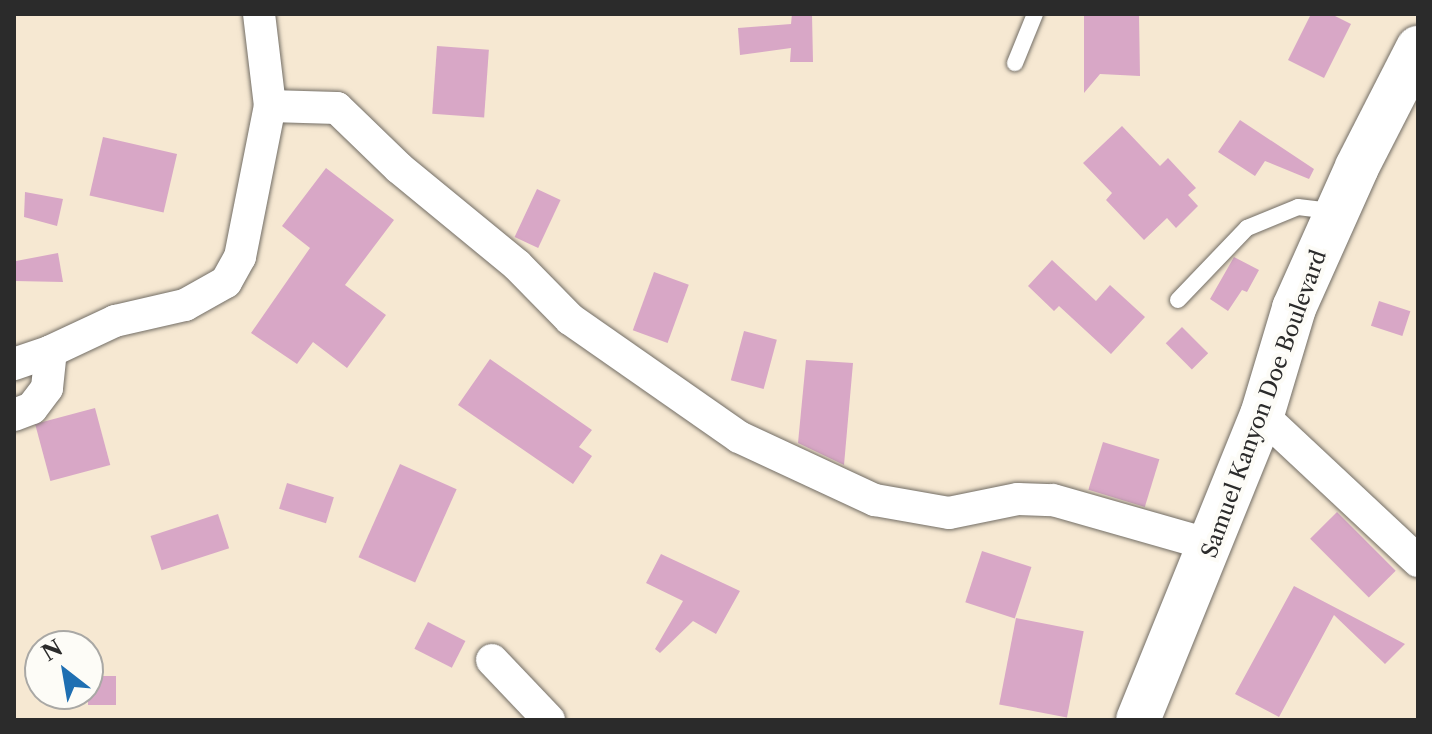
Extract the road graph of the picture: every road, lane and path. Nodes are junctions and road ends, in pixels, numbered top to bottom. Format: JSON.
{"nodes":[{"id":1,"x":259,"y":14,"type":"edge"},
{"id":2,"x":1035,"y":14,"type":"edge"},
{"id":3,"x":1418,"y":48,"type":"edge"},
{"id":4,"x":1015,"y":63,"type":"dead end"},
{"id":5,"x":270,"y":106,"type":"junction"},
{"id":6,"x":1337,"y":211,"type":"junction"},
{"id":7,"x":1178,"y":300,"type":"dead end"},
{"id":8,"x":51,"y":351,"type":"junction"},
{"id":9,"x":14,"y":364,"type":"edge"},
{"id":10,"x":14,"y":415,"type":"edge"},
{"id":11,"x":1262,"y":415,"type":"junction"},
{"id":12,"x":1211,"y":545,"type":"junction"},
{"id":13,"x":1418,"y":561,"type":"edge"},
{"id":14,"x":492,"y":660,"type":"dead end"},
{"id":15,"x":549,"y":720,"type":"edge"},
{"id":16,"x":1138,"y":720,"type":"edge"}],
"edges":[{"from":1,"to":5,"type":"street"},
{"from":2,"to":4,"type":"lane"},
{"from":3,"to":6,"type":"street","name":"Samuel Kanyon Doe Boulevard"},
{"from":5,"to":8,"type":"street"},
{"from":5,"to":12,"type":"street"},
{"from":6,"to":7,"type":"lane"},
{"from":6,"to":11,"type":"street","name":"Samuel Kanyon Doe Boulevard"},
{"from":8,"to":9,"type":"street"},
{"from":8,"to":10,"type":"street"},
{"from":11,"to":12,"type":"street","name":"Samuel Kanyon Doe Boulevard"},
{"from":11,"to":13,"type":"street"},
{"from":12,"to":16,"type":"street","name":"Samuel Kanyon Doe Boulevard"},
{"from":14,"to":15,"type":"street"}]}
